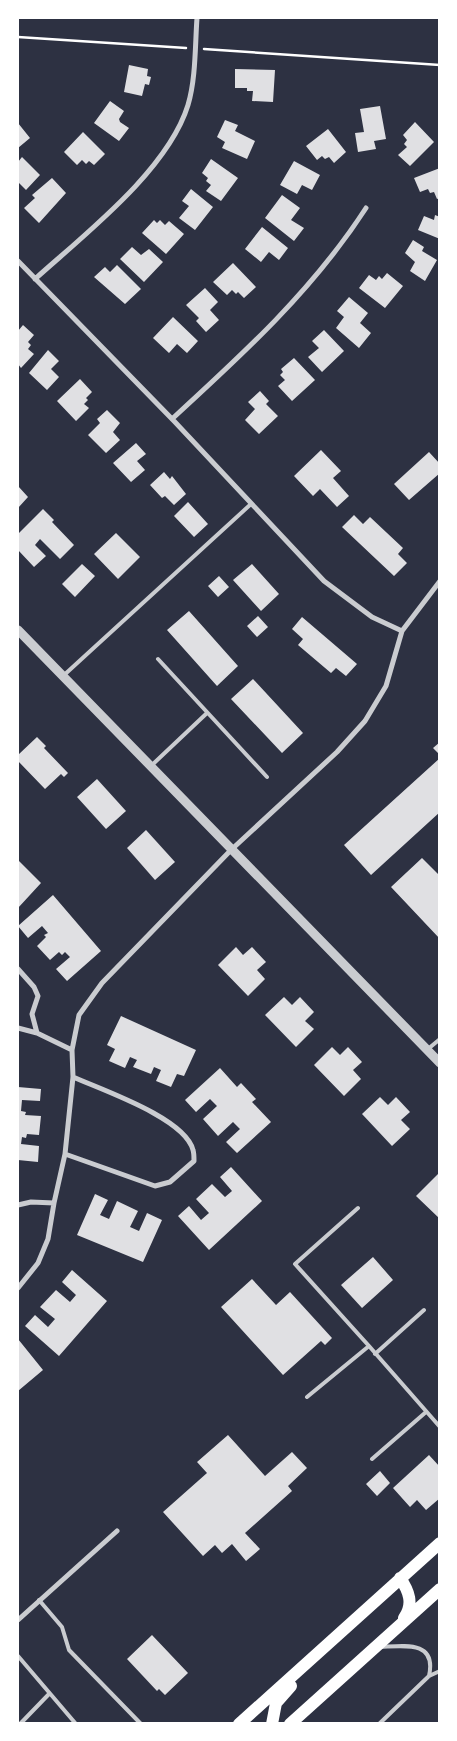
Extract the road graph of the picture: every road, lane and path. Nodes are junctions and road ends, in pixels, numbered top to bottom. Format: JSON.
{"nodes":[{"id":1,"x":197,"y":18,"type":"edge"},
{"id":2,"x":18,"y":37,"type":"edge"},
{"id":3,"x":195,"y":48,"type":"junction"},
{"id":4,"x":440,"y":65,"type":"edge"},
{"id":5,"x":366,"y":208,"type":"dead end"},
{"id":6,"x":18,"y":261,"type":"edge"},
{"id":7,"x":36,"y":279,"type":"junction"},
{"id":8,"x":172,"y":419,"type":"junction"},
{"id":9,"x":251,"y":504,"type":"junction"},
{"id":10,"x":440,"y":582,"type":"edge"},
{"id":11,"x":18,"y":630,"type":"edge"},
{"id":12,"x":402,"y":631,"type":"junction"},
{"id":13,"x":158,"y":659,"type":"dead end"},
{"id":14,"x":62,"y":677,"type":"junction"},
{"id":15,"x":207,"y":714,"type":"junction"},
{"id":16,"x":150,"y":767,"type":"junction"},
{"id":17,"x":266,"y":777,"type":"dead end"},
{"id":18,"x":231,"y":850,"type":"junction"},
{"id":19,"x":18,"y":969,"type":"edge"},
{"id":20,"x":18,"y":1028,"type":"edge"},
{"id":21,"x":37,"y":1034,"type":"junction"},
{"id":22,"x":440,"y":1039,"type":"edge"},
{"id":23,"x":72,"y":1050,"type":"junction"},
{"id":24,"x":427,"y":1050,"type":"junction"},
{"id":25,"x":440,"y":1064,"type":"edge"},
{"id":26,"x":73,"y":1077,"type":"junction"},
{"id":27,"x":64,"y":1154,"type":"junction"},
{"id":28,"x":54,"y":1204,"type":"junction"},
{"id":29,"x":18,"y":1205,"type":"edge"},
{"id":30,"x":358,"y":1208,"type":"dead end"},
{"id":31,"x":18,"y":1288,"type":"edge"},
{"id":32,"x":424,"y":1310,"type":"dead end"},
{"id":33,"x":369,"y":1346,"type":"junction"},
{"id":34,"x":375,"y":1354,"type":"junction"},
{"id":35,"x":307,"y":1397,"type":"dead end"},
{"id":36,"x":426,"y":1412,"type":"junction"},
{"id":37,"x":440,"y":1427,"type":"edge"},
{"id":38,"x":372,"y":1459,"type":"dead end"},
{"id":39,"x":117,"y":1530,"type":"dead end"},
{"id":40,"x":440,"y":1543,"type":"edge"},
{"id":41,"x":400,"y":1578,"type":"junction"},
{"id":42,"x":440,"y":1589,"type":"edge"},
{"id":43,"x":40,"y":1600,"type":"junction"},
{"id":44,"x":18,"y":1620,"type":"edge"},
{"id":45,"x":349,"y":1624,"type":"junction"},
{"id":46,"x":398,"y":1626,"type":"junction"},
{"id":47,"x":376,"y":1647,"type":"junction"},
{"id":48,"x":18,"y":1656,"type":"edge"},
{"id":49,"x":440,"y":1671,"type":"edge"},
{"id":50,"x":429,"y":1676,"type":"junction"},
{"id":51,"x":49,"y":1694,"type":"junction"},
{"id":52,"x":20,"y":1724,"type":"edge"},
{"id":53,"x":76,"y":1724,"type":"edge"},
{"id":54,"x":141,"y":1724,"type":"edge"},
{"id":55,"x":239,"y":1724,"type":"edge"},
{"id":56,"x":272,"y":1724,"type":"edge"},
{"id":57,"x":290,"y":1724,"type":"edge"},
{"id":58,"x":379,"y":1724,"type":"edge"}],
"edges":[{"from":1,"to":3,"type":"street"},
{"from":2,"to":3,"type":"path"},
{"from":3,"to":4,"type":"path"},
{"from":3,"to":7,"type":"street"},
{"from":5,"to":8,"type":"street"},
{"from":6,"to":7,"type":"street"},
{"from":7,"to":8,"type":"street"},
{"from":8,"to":9,"type":"street"},
{"from":9,"to":12,"type":"street"},
{"from":9,"to":14,"type":"lane"},
{"from":10,"to":12,"type":"street"},
{"from":11,"to":14,"type":"street"},
{"from":12,"to":18,"type":"street"},
{"from":13,"to":15,"type":"lane"},
{"from":14,"to":16,"type":"street"},
{"from":15,"to":16,"type":"lane"},
{"from":15,"to":17,"type":"lane"},
{"from":16,"to":18,"type":"street"},
{"from":18,"to":23,"type":"street"},
{"from":18,"to":24,"type":"street"},
{"from":19,"to":21,"type":"street"},
{"from":20,"to":21,"type":"street"},
{"from":21,"to":23,"type":"street"},
{"from":22,"to":24,"type":"lane"},
{"from":23,"to":26,"type":"street"},
{"from":24,"to":25,"type":"street"},
{"from":26,"to":27,"type":"street"},
{"from":26,"to":27,"type":"street"},
{"from":27,"to":28,"type":"street"},
{"from":28,"to":29,"type":"street"},
{"from":28,"to":31,"type":"street"},
{"from":30,"to":33,"type":"lane"},
{"from":32,"to":34,"type":"lane"},
{"from":33,"to":34,"type":"lane"},
{"from":33,"to":35,"type":"lane"},
{"from":34,"to":36,"type":"lane"},
{"from":36,"to":37,"type":"lane"},
{"from":36,"to":38,"type":"lane"},
{"from":39,"to":43,"type":"street"},
{"from":40,"to":41,"type":"main road"},
{"from":41,"to":45,"type":"main road"},
{"from":41,"to":46,"type":"main road"},
{"from":42,"to":46,"type":"main road"},
{"from":43,"to":44,"type":"street"},
{"from":43,"to":54,"type":"lane"},
{"from":45,"to":55,"type":"main road"},
{"from":45,"to":56,"type":"main road"},
{"from":46,"to":47,"type":"main road"},
{"from":47,"to":50,"type":"lane"},
{"from":47,"to":57,"type":"main road"},
{"from":48,"to":51,"type":"lane"},
{"from":49,"to":50,"type":"lane"},
{"from":50,"to":58,"type":"lane"},
{"from":51,"to":52,"type":"lane"},
{"from":51,"to":53,"type":"lane"}]}
